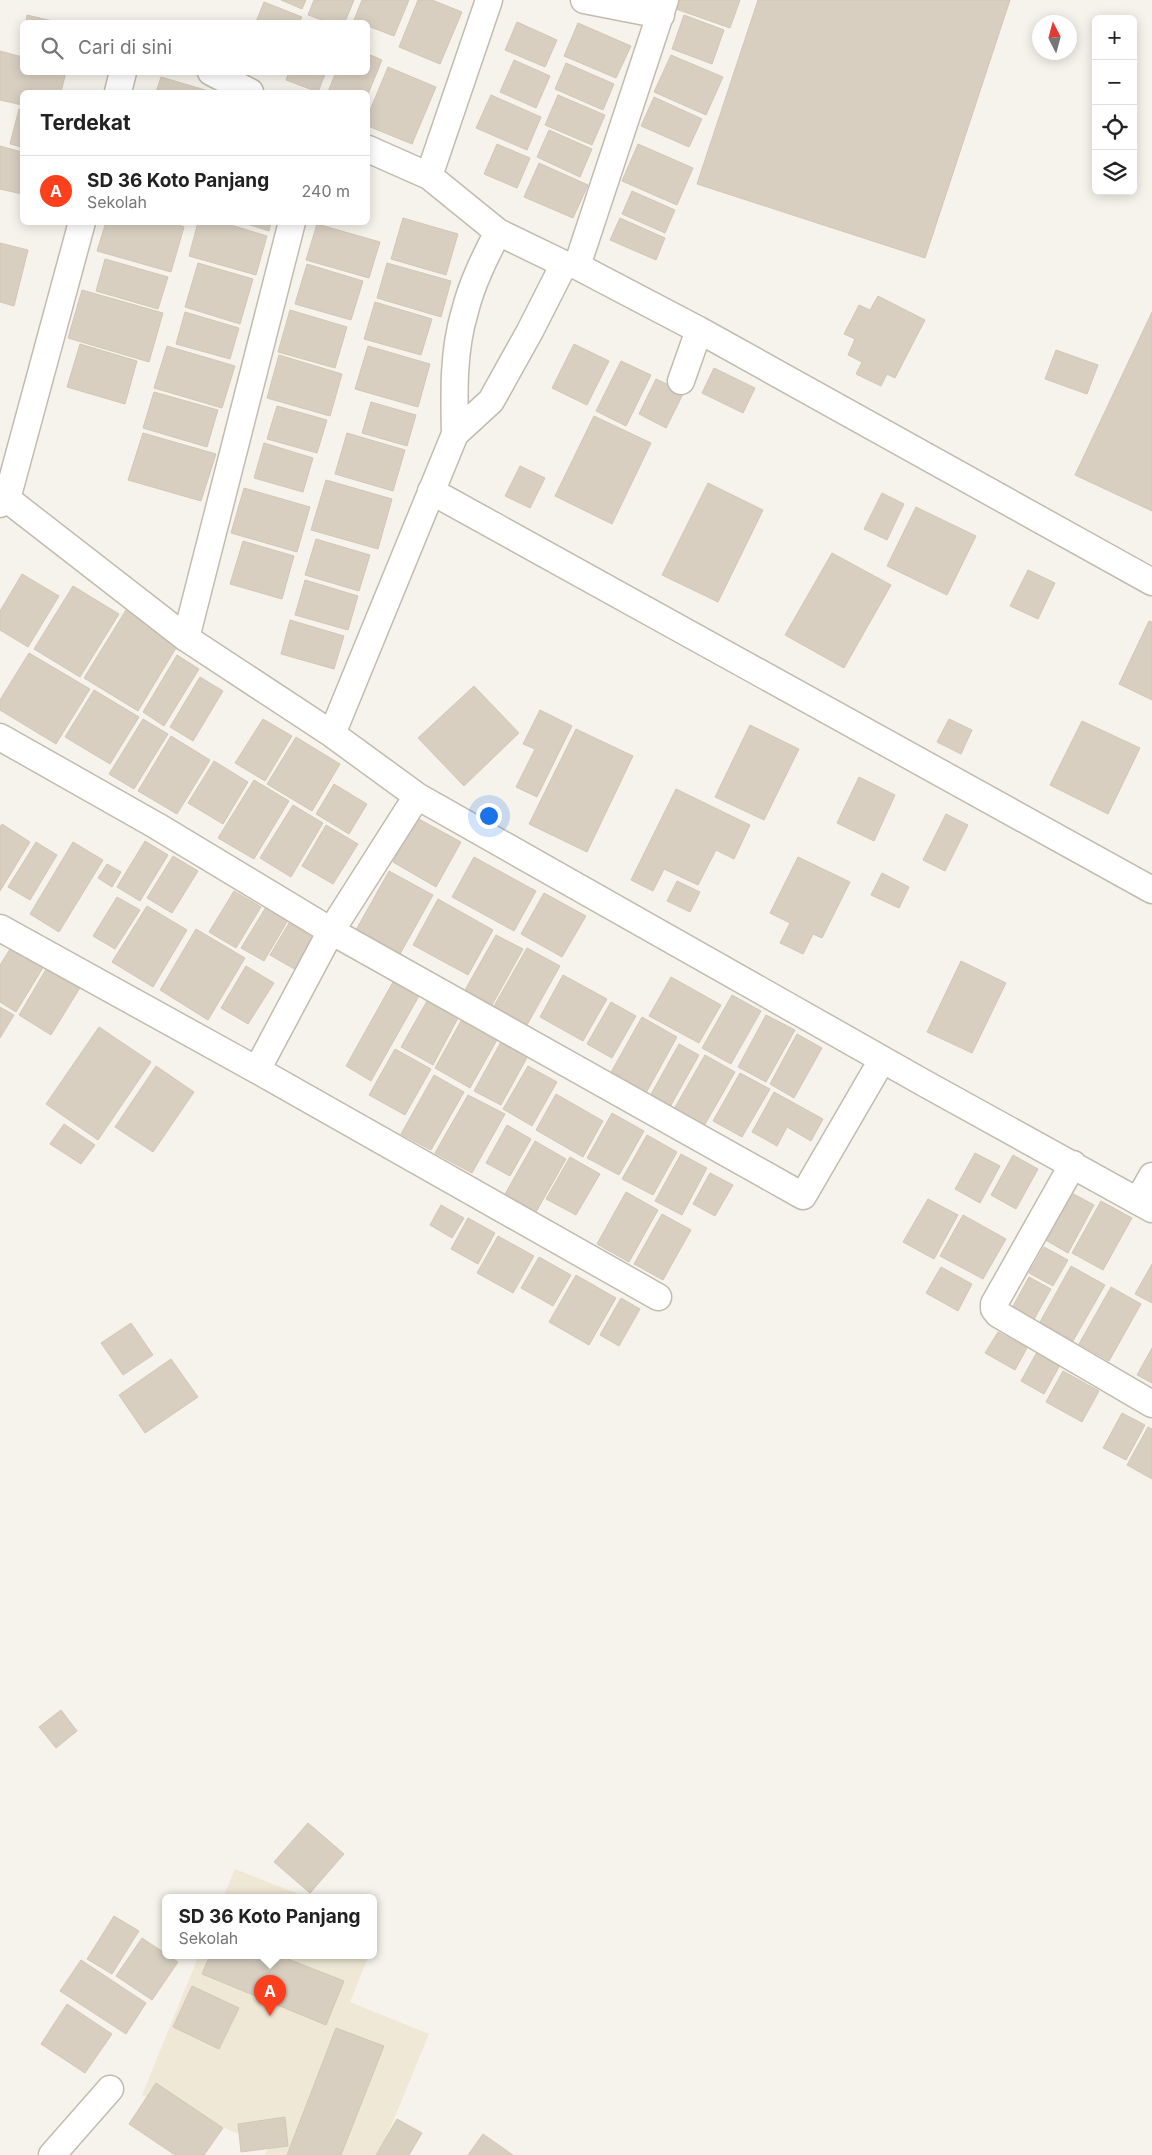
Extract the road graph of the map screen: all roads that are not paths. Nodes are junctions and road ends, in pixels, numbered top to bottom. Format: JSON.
{"nodes":[{"id":1,"x":489,"y":0,"type":"edge"},
{"id":2,"x":584,"y":0,"type":"edge"},
{"id":3,"x":663,"y":8,"type":"edge"},
{"id":4,"x":123,"y":75,"type":"edge"},
{"id":5,"x":217,"y":75,"type":"edge"},
{"id":6,"x":119,"y":90,"type":"edge"},
{"id":7,"x":246,"y":90,"type":"edge"},
{"id":8,"x":370,"y":150,"type":"edge"},
{"id":9,"x":429,"y":176,"type":"junction"},
{"id":10,"x":81,"y":225,"type":"edge"},
{"id":11,"x":291,"y":225,"type":"edge"},
{"id":12,"x":498,"y":232,"type":"junction"},
{"id":13,"x":570,"y":265,"type":"junction"},
{"id":14,"x":699,"y":330,"type":"junction"},
{"id":15,"x":681,"y":381,"type":"dead end"},
{"id":16,"x":454,"y":434,"type":"junction"},
{"id":17,"x":431,"y":491,"type":"junction"},
{"id":18,"x":4,"y":502,"type":"edge"},
{"id":19,"x":1152,"y":582,"type":"edge"},
{"id":20,"x":186,"y":638,"type":"junction"},
{"id":21,"x":332,"y":734,"type":"junction"},
{"id":22,"x":0,"y":737,"type":"edge"},
{"id":23,"x":417,"y":796,"type":"junction"},
{"id":24,"x":1152,"y":890,"type":"edge"},
{"id":25,"x":0,"y":928,"type":"edge"},
{"id":26,"x":331,"y":931,"type":"junction"},
{"id":27,"x":882,"y":1060,"type":"junction"},
{"id":28,"x":257,"y":1070,"type":"junction"},
{"id":29,"x":1074,"y":1164,"type":"junction"},
{"id":30,"x":1152,"y":1176,"type":"edge"},
{"id":31,"x":1145,"y":1205,"type":"edge"},
{"id":32,"x":658,"y":1297,"type":"dead end"},
{"id":33,"x":1152,"y":1404,"type":"edge"},
{"id":34,"x":110,"y":2089,"type":"dead end"},
{"id":35,"x":52,"y":2155,"type":"edge"}],
"edges":[{"from":1,"to":9,"type":"street"},
{"from":2,"to":3,"type":"street"},
{"from":3,"to":13,"type":"street"},
{"from":4,"to":6,"type":"street"},
{"from":5,"to":7,"type":"street"},
{"from":8,"to":9,"type":"street"},
{"from":9,"to":12,"type":"street"},
{"from":10,"to":18,"type":"street"},
{"from":11,"to":20,"type":"street"},
{"from":12,"to":13,"type":"street"},
{"from":12,"to":16,"type":"street"},
{"from":13,"to":14,"type":"street"},
{"from":13,"to":16,"type":"street"},
{"from":14,"to":15,"type":"street"},
{"from":14,"to":19,"type":"street"},
{"from":16,"to":17,"type":"street"},
{"from":17,"to":21,"type":"street"},
{"from":17,"to":24,"type":"street"},
{"from":18,"to":20,"type":"street"},
{"from":20,"to":21,"type":"street"},
{"from":21,"to":23,"type":"street"},
{"from":22,"to":26,"type":"street"},
{"from":23,"to":26,"type":"street"},
{"from":23,"to":27,"type":"street"},
{"from":25,"to":28,"type":"street"},
{"from":26,"to":27,"type":"street"},
{"from":26,"to":28,"type":"street"},
{"from":27,"to":29,"type":"street"},
{"from":28,"to":32,"type":"street"},
{"from":29,"to":31,"type":"street"},
{"from":29,"to":33,"type":"street"},
{"from":30,"to":31,"type":"street"},
{"from":34,"to":35,"type":"street"}]}
